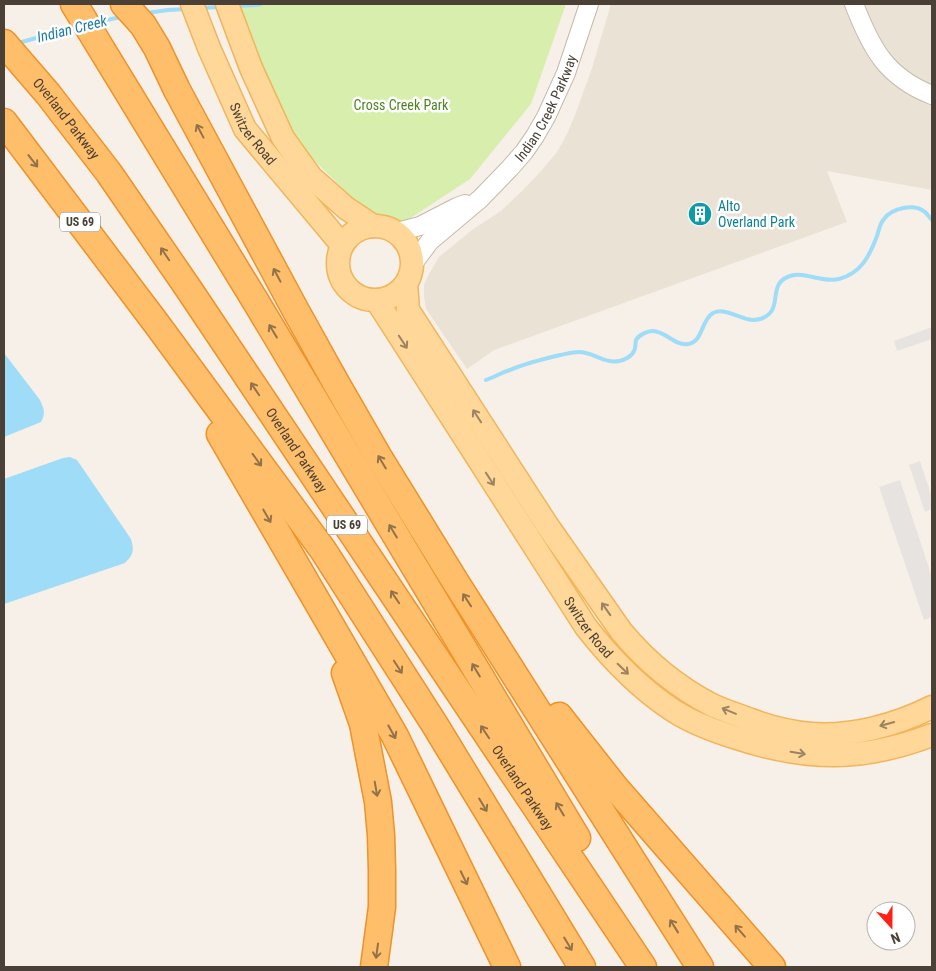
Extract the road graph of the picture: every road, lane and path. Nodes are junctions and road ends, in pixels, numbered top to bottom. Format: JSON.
{"nodes":[{"id":1,"x":74,"y":4,"type":"edge"},
{"id":2,"x":124,"y":4,"type":"edge"},
{"id":3,"x":192,"y":4,"type":"edge"},
{"id":4,"x":227,"y":4,"type":"edge"},
{"id":5,"x":589,"y":4,"type":"edge"},
{"id":6,"x":854,"y":4,"type":"edge"},
{"id":7,"x":140,"y":15,"type":"edge"},
{"id":8,"x":4,"y":43,"type":"edge"},
{"id":9,"x":932,"y":95,"type":"edge"},
{"id":10,"x":4,"y":122,"type":"edge"},
{"id":11,"x":480,"y":199,"type":"junction"},
{"id":12,"x":373,"y":226,"type":"junction"},
{"id":13,"x":396,"y":232,"type":"junction"},
{"id":14,"x":342,"y":245,"type":"junction"},
{"id":15,"x":409,"y":275,"type":"junction"},
{"id":16,"x":377,"y":301,"type":"junction"},
{"id":17,"x":156,"y":322,"type":"junction"},
{"id":18,"x":547,"y":525,"type":"junction"},
{"id":19,"x":528,"y":537,"type":"junction"},
{"id":20,"x":324,"y":614,"type":"junction"},
{"id":21,"x":503,"y":656,"type":"junction"},
{"id":22,"x":932,"y":707,"type":"edge"},
{"id":23,"x":763,"y":735,"type":"junction"},
{"id":24,"x":932,"y":735,"type":"edge"},
{"id":25,"x":641,"y":964,"type":"edge"},
{"id":26,"x":374,"y":967,"type":"edge"},
{"id":27,"x":507,"y":967,"type":"edge"},
{"id":28,"x":582,"y":967,"type":"edge"},
{"id":29,"x":700,"y":967,"type":"edge"},
{"id":30,"x":772,"y":967,"type":"edge"}],
"edges":[{"from":25,"to":1,"type":"highway","one_way":true},
{"from":2,"to":7,"type":"highway"},
{"from":3,"to":14,"type":"main road","name":"Switzer Road"},
{"from":4,"to":12,"type":"main road","name":"Switzer Road"},
{"from":5,"to":11,"type":"street","name":"Indian Creek Parkway"},
{"from":6,"to":9,"type":"street"},
{"from":21,"to":7,"type":"highway","one_way":true},
{"from":25,"to":8,"type":"highway","name":"Overland Parkway","number":"US 69","one_way":true},
{"from":10,"to":17,"type":"highway","number":"US 69","one_way":true},
{"from":11,"to":13,"type":"street","name":"Indian Creek Parkway"},
{"from":11,"to":15,"type":"street","name":"Indian Creek Parkway"},
{"from":12,"to":13,"type":"main road","name":"Switzer Road"},
{"from":12,"to":14,"type":"main road"},
{"from":13,"to":15,"type":"main road","name":"Switzer Road"},
{"from":14,"to":16,"type":"main road"},
{"from":15,"to":16,"type":"main road"},
{"from":18,"to":15,"type":"main road","name":"Switzer Road","one_way":true},
{"from":16,"to":19,"type":"main road","name":"Switzer Road","one_way":true},
{"from":17,"to":20,"type":"highway","one_way":true},
{"from":17,"to":28,"type":"highway","number":"US 69","one_way":true},
{"from":18,"to":19,"type":"main road"},
{"from":23,"to":18,"type":"main road","name":"Switzer Road","one_way":true},
{"from":19,"to":23,"type":"main road","name":"Switzer Road","one_way":true},
{"from":20,"to":26,"type":"highway","one_way":true},
{"from":20,"to":27,"type":"highway","one_way":true},
{"from":29,"to":21,"type":"highway","one_way":true},
{"from":30,"to":21,"type":"highway","one_way":true},
{"from":22,"to":23,"type":"main road","name":"Switzer Road","one_way":true},
{"from":23,"to":24,"type":"main road","name":"Switzer Road","one_way":true}]}
